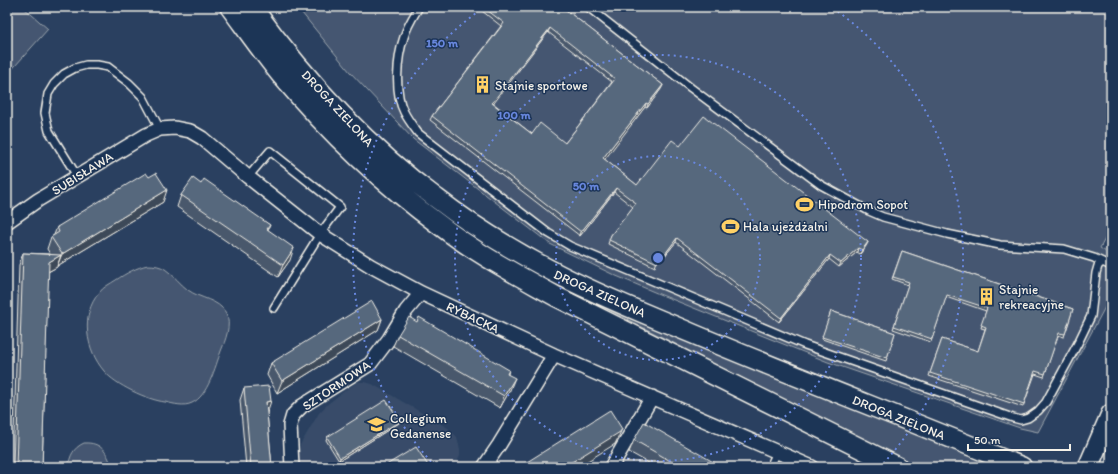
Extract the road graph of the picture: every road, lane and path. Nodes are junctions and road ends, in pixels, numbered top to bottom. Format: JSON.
{"nodes":[{"id":1,"x":230,"y":7,"type":"edge"},
{"id":2,"x":252,"y":7,"type":"edge"},
{"id":3,"x":419,"y":7,"type":"edge"},
{"id":4,"x":588,"y":7,"type":"edge"},
{"id":5,"x":160,"y":129,"type":"junction"},
{"id":6,"x":77,"y":176,"type":"junction"},
{"id":7,"x":248,"y":177,"type":"junction"},
{"id":8,"x":8,"y":222,"type":"edge"},
{"id":9,"x":320,"y":234,"type":"junction"},
{"id":10,"x":1102,"y":262,"type":"junction"},
{"id":11,"x":1111,"y":266,"type":"edge"},
{"id":12,"x":421,"y":293,"type":"junction"},
{"id":13,"x":274,"y":308,"type":"dead end"},
{"id":14,"x":554,"y":355,"type":"junction"},
{"id":15,"x":652,"y":397,"type":"junction"},
{"id":16,"x":1111,"y":414,"type":"edge"},
{"id":17,"x":778,"y":452,"type":"junction"},
{"id":18,"x":292,"y":467,"type":"edge"},
{"id":19,"x":484,"y":467,"type":"edge"},
{"id":20,"x":611,"y":467,"type":"edge"},
{"id":21,"x":770,"y":467,"type":"edge"},
{"id":22,"x":812,"y":467,"type":"edge"},
{"id":23,"x":898,"y":467,"type":"edge"},
{"id":24,"x":1022,"y":467,"type":"edge"},
{"id":25,"x":1088,"y":467,"type":"edge"}],
"edges":[{"from":1,"to":23,"type":"street","name":"DROGA ZIELONA"},
{"from":2,"to":24,"type":"street","name":"DROGA ZIELONA"},
{"from":3,"to":10,"type":"lane"},
{"from":4,"to":10,"type":"lane"},
{"from":5,"to":6,"type":"street","name":"SUBISŁAWA"},
{"from":5,"to":6,"type":"lane"},
{"from":5,"to":7,"type":"street","name":"RYBACKA"},
{"from":6,"to":8,"type":"street","name":"SUBISŁAWA"},
{"from":7,"to":9,"type":"street","name":"RYBACKA"},
{"from":7,"to":9,"type":"lane"},
{"from":9,"to":12,"type":"street","name":"RYBACKA"},
{"from":9,"to":13,"type":"lane"},
{"from":10,"to":11,"type":"lane"},
{"from":12,"to":14,"type":"street","name":"RYBACKA"},
{"from":12,"to":18,"type":"street","name":"SZTORMOWA"},
{"from":14,"to":15,"type":"street","name":"RYBACKA"},
{"from":14,"to":19,"type":"street"},
{"from":15,"to":17,"type":"street","name":"RYBACKA"},
{"from":15,"to":20,"type":"street"},
{"from":16,"to":25,"type":"street"},
{"from":17,"to":21,"type":"lane"},
{"from":17,"to":22,"type":"street","name":"RYBACKA"}]}
